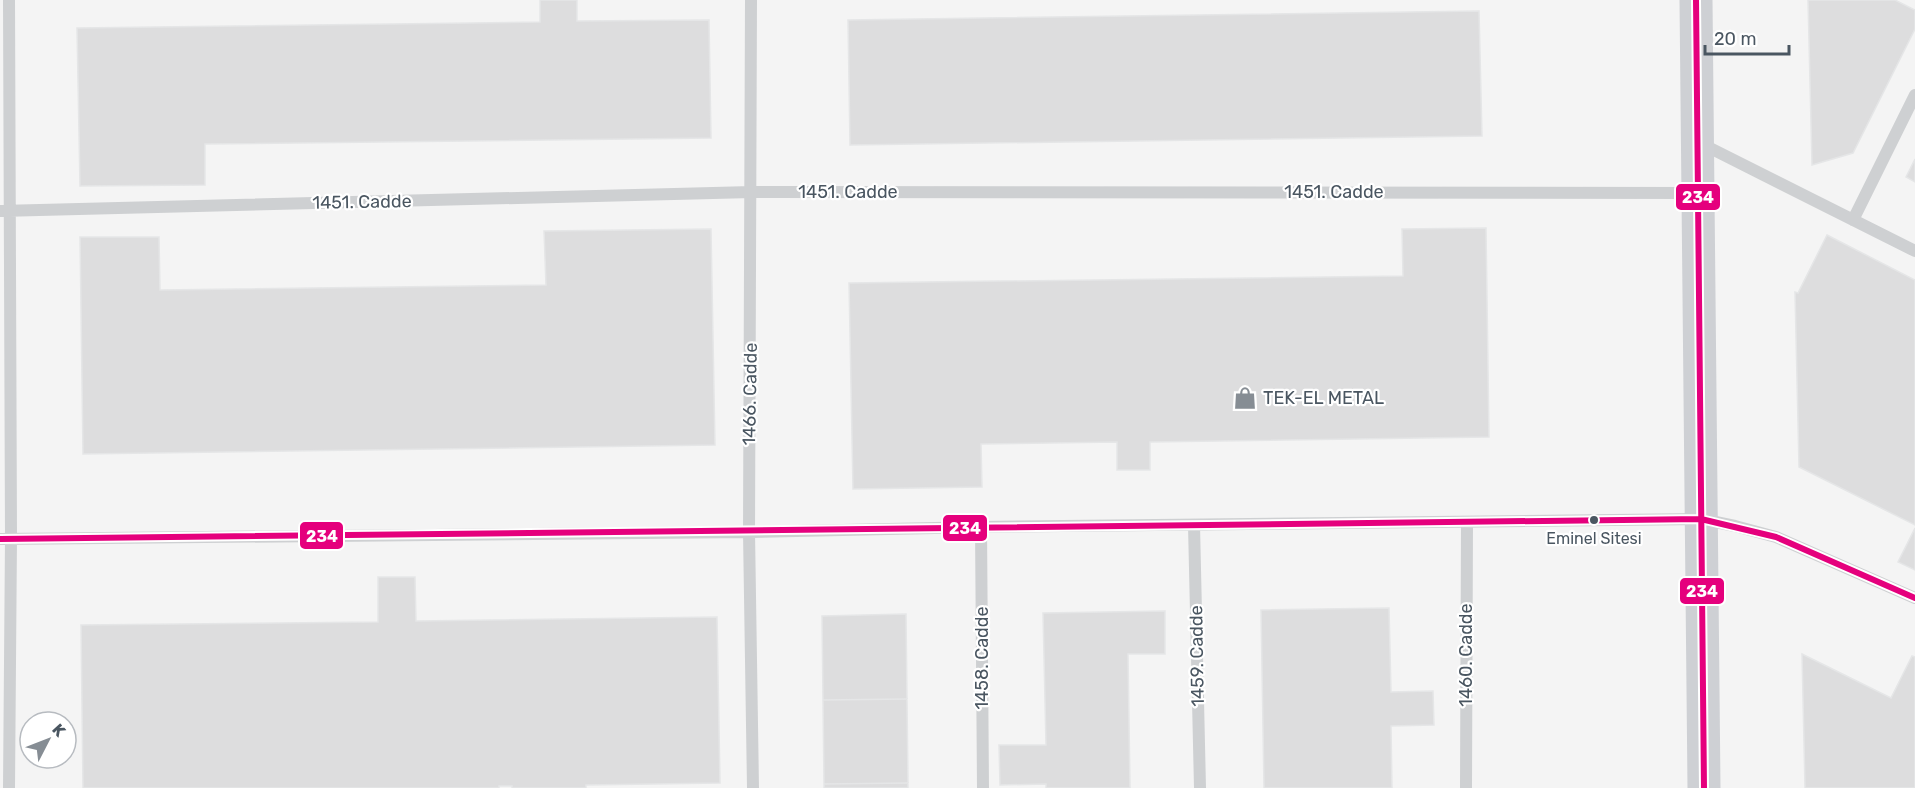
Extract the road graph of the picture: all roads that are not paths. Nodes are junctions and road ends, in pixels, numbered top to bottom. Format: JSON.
{"nodes":[{"id":1,"x":9,"y":0,"type":"edge"},
{"id":2,"x":751,"y":0,"type":"edge"},
{"id":3,"x":1696,"y":0,"type":"edge"},
{"id":4,"x":1915,"y":95,"type":"edge"},
{"id":5,"x":1696,"y":141,"type":"junction"},
{"id":6,"x":752,"y":192,"type":"junction"},
{"id":7,"x":1696,"y":193,"type":"junction"},
{"id":8,"x":5,"y":211,"type":"edge"},
{"id":9,"x":1853,"y":220,"type":"junction"},
{"id":10,"x":1915,"y":251,"type":"edge"},
{"id":11,"x":1701,"y":519,"type":"junction"},
{"id":12,"x":1467,"y":522,"type":"junction"},
{"id":13,"x":1194,"y":525,"type":"junction"},
{"id":14,"x":981,"y":527,"type":"junction"},
{"id":15,"x":749,"y":532,"type":"junction"},
{"id":16,"x":6,"y":538,"type":"edge"},
{"id":17,"x":1915,"y":598,"type":"edge"},
{"id":18,"x":9,"y":788,"type":"edge"},
{"id":19,"x":753,"y":788,"type":"edge"},
{"id":20,"x":983,"y":788,"type":"edge"},
{"id":21,"x":1200,"y":788,"type":"edge"},
{"id":22,"x":1466,"y":788,"type":"edge"},
{"id":23,"x":1704,"y":788,"type":"edge"}],
"edges":[{"from":1,"to":8,"type":"lane"},
{"from":2,"to":6,"type":"lane","name":"1466. Cadde"},
{"from":3,"to":5,"type":"main road"},
{"from":4,"to":9,"type":"lane"},
{"from":5,"to":7,"type":"main road"},
{"from":5,"to":9,"type":"lane"},
{"from":6,"to":7,"type":"lane","name":"1451. Cadde"},
{"from":6,"to":8,"type":"lane","name":"1451. Cadde"},
{"from":6,"to":15,"type":"lane","name":"1466. Cadde"},
{"from":7,"to":11,"type":"main road"},
{"from":8,"to":16,"type":"lane"},
{"from":9,"to":10,"type":"lane"},
{"from":11,"to":12,"type":"lane"},
{"from":11,"to":17,"type":"lane"},
{"from":11,"to":23,"type":"main road"},
{"from":12,"to":13,"type":"lane"},
{"from":12,"to":22,"type":"lane","name":"1460. Cadde"},
{"from":13,"to":14,"type":"lane"},
{"from":13,"to":21,"type":"lane","name":"1459. Cadde"},
{"from":14,"to":15,"type":"lane"},
{"from":14,"to":20,"type":"lane","name":"1458. Cadde"},
{"from":15,"to":16,"type":"lane"},
{"from":15,"to":19,"type":"lane","name":"1466. Cadde"},
{"from":16,"to":18,"type":"lane"}]}
